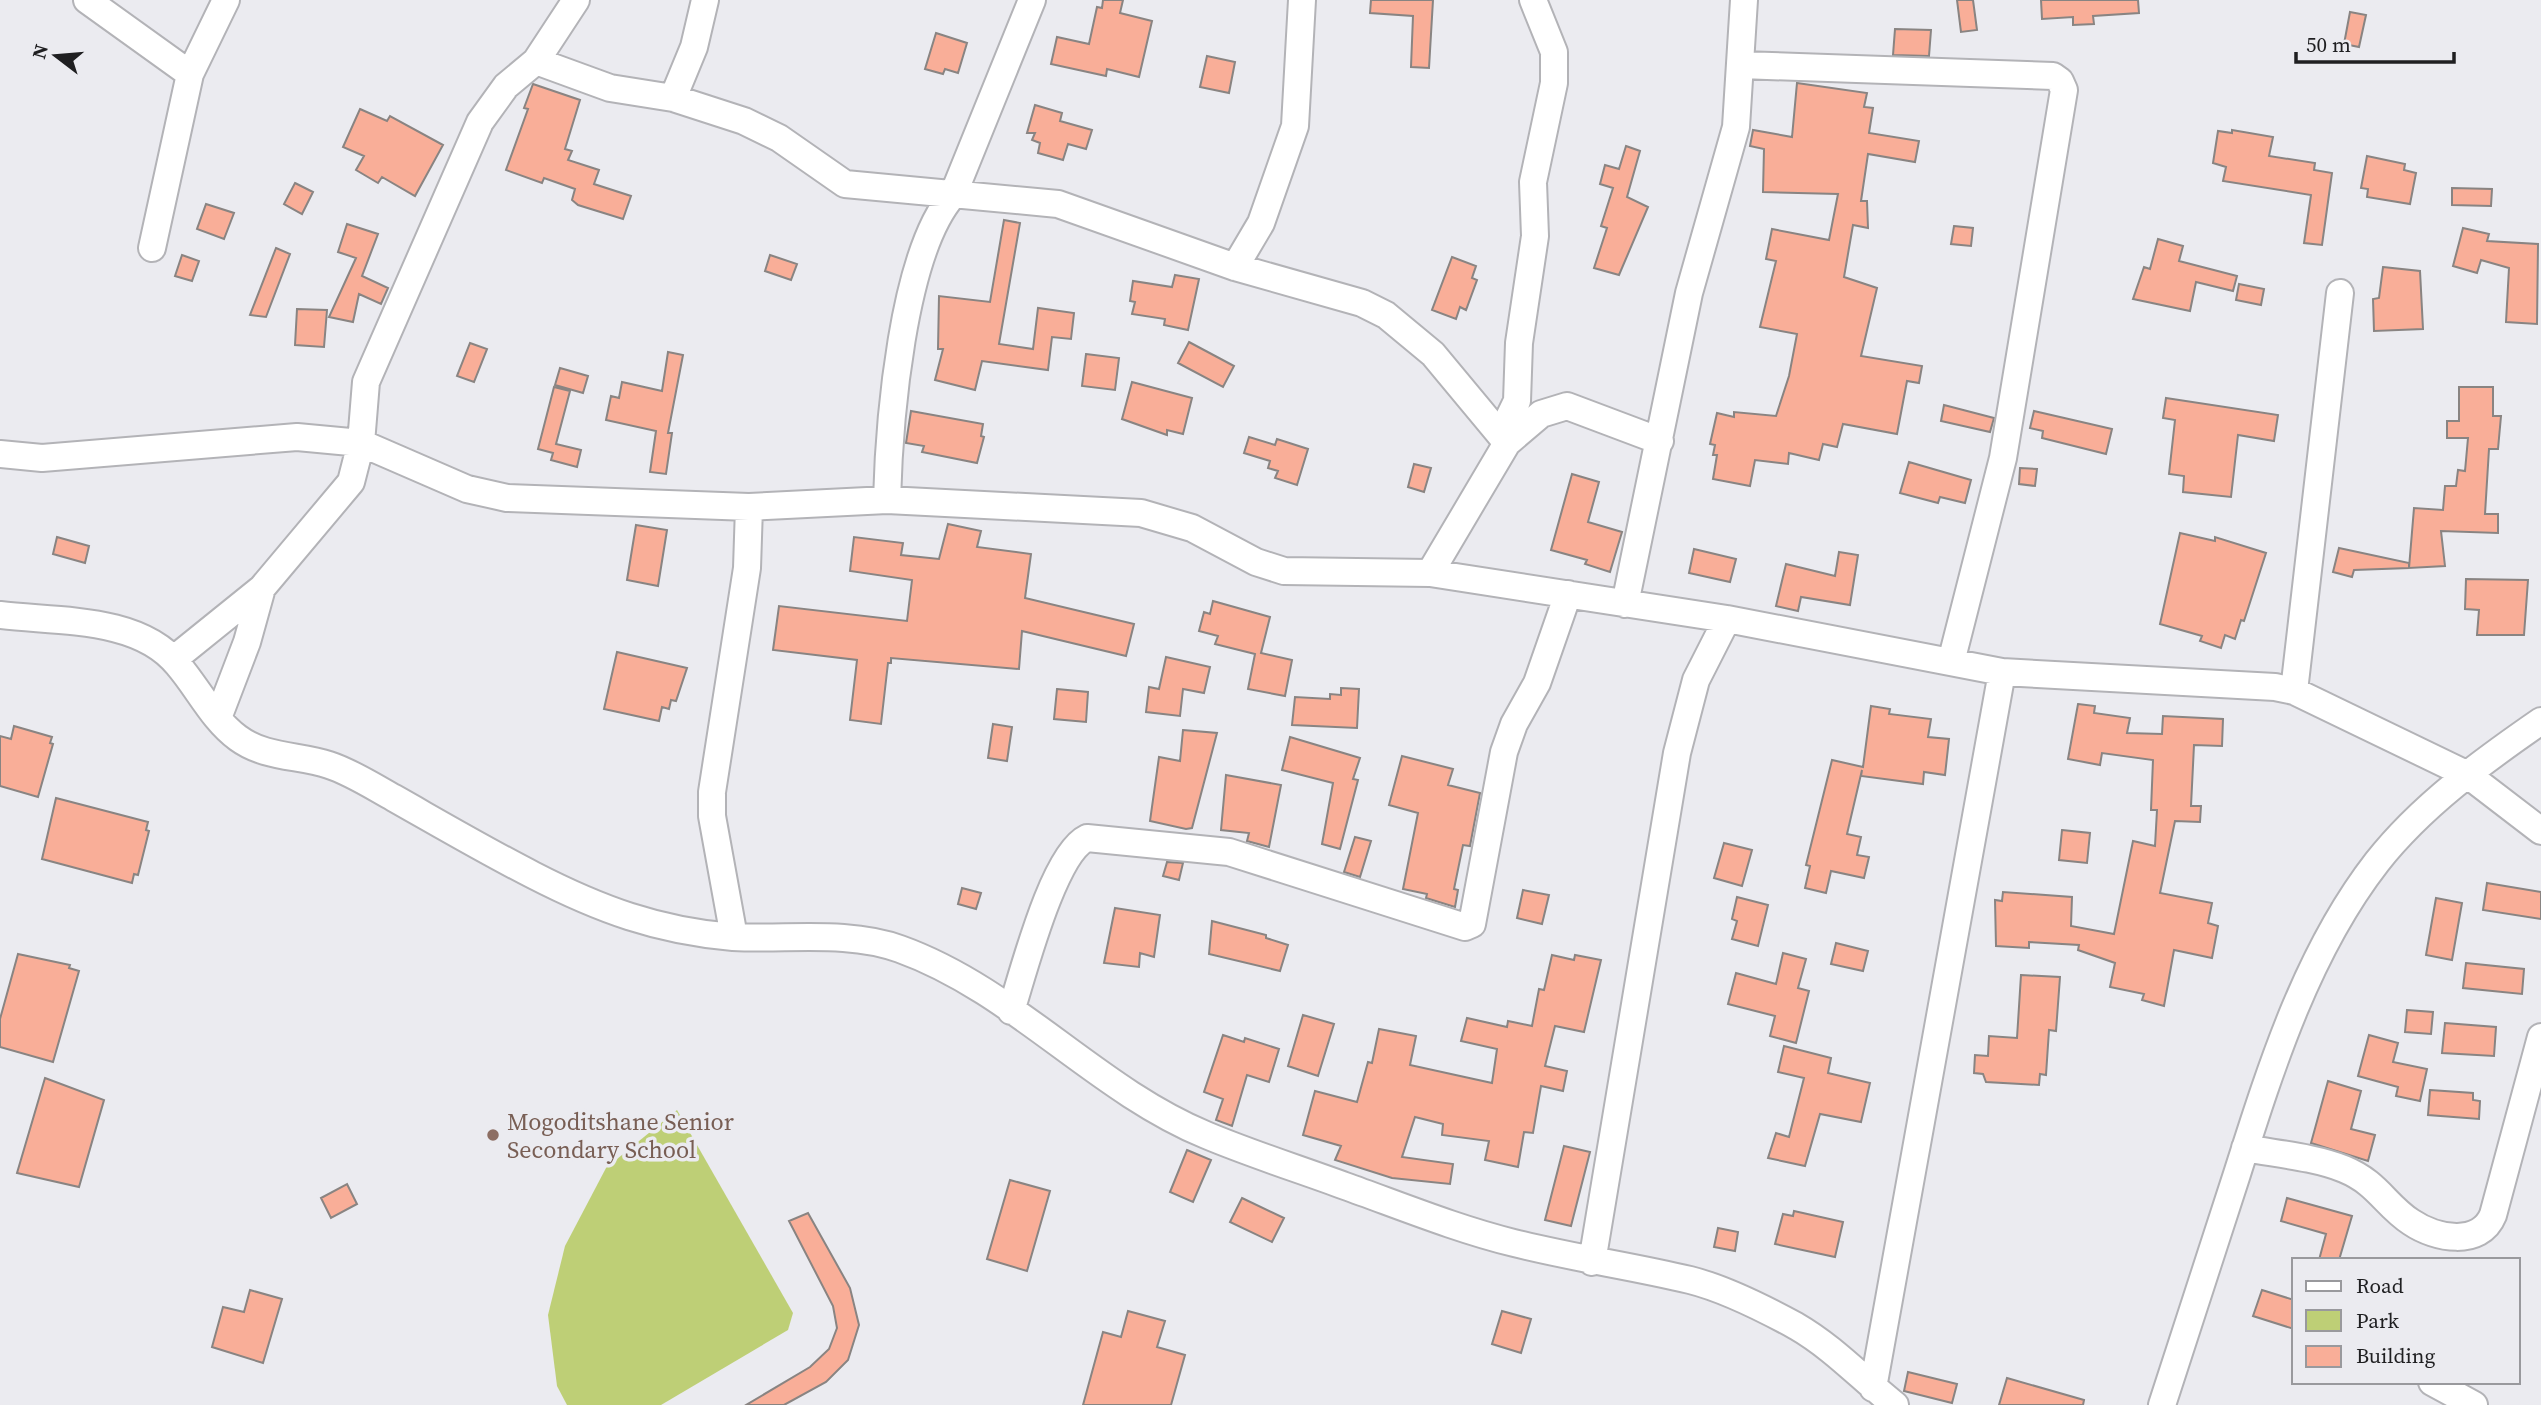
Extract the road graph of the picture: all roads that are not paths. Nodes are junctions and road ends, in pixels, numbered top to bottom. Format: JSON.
{"nodes":[{"id":1,"x":87,"y":0,"type":"edge"},
{"id":2,"x":226,"y":0,"type":"edge"},
{"id":3,"x":576,"y":0,"type":"edge"},
{"id":4,"x":705,"y":0,"type":"edge"},
{"id":5,"x":1032,"y":0,"type":"edge"},
{"id":6,"x":1302,"y":0,"type":"edge"},
{"id":7,"x":1533,"y":0,"type":"edge"},
{"id":8,"x":1744,"y":0,"type":"edge"},
{"id":9,"x":536,"y":61,"type":"junction"},
{"id":10,"x":1741,"y":65,"type":"junction"},
{"id":11,"x":190,"y":74,"type":"junction"},
{"id":12,"x":673,"y":98,"type":"junction"},
{"id":13,"x":953,"y":195,"type":"junction"},
{"id":14,"x":152,"y":248,"type":"dead end"},
{"id":15,"x":1234,"y":267,"type":"junction"},
{"id":16,"x":2340,"y":293,"type":"dead end"},
{"id":17,"x":1504,"y":438,"type":"junction"},
{"id":18,"x":1660,"y":442,"type":"junction"},
{"id":19,"x":361,"y":443,"type":"junction"},
{"id":20,"x":0,"y":454,"type":"edge"},
{"id":21,"x":887,"y":500,"type":"junction"},
{"id":22,"x":749,"y":507,"type":"junction"},
{"id":23,"x":1430,"y":573,"type":"junction"},
{"id":24,"x":262,"y":588,"type":"junction"},
{"id":25,"x":1568,"y":594,"type":"junction"},
{"id":26,"x":1625,"y":604,"type":"junction"},
{"id":27,"x":0,"y":615,"type":"edge"},
{"id":28,"x":1727,"y":619,"type":"junction"},
{"id":29,"x":174,"y":659,"type":"junction"},
{"id":30,"x":1951,"y":662,"type":"junction"},
{"id":31,"x":2002,"y":672,"type":"junction"},
{"id":32,"x":2294,"y":691,"type":"junction"},
{"id":33,"x":218,"y":718,"type":"junction"},
{"id":34,"x":2541,"y":721,"type":"edge"},
{"id":35,"x":2468,"y":775,"type":"junction"},
{"id":36,"x":2541,"y":831,"type":"edge"},
{"id":37,"x":734,"y":937,"type":"junction"},
{"id":38,"x":1011,"y":1011,"type":"junction"},
{"id":39,"x":2541,"y":1037,"type":"edge"},
{"id":40,"x":2245,"y":1148,"type":"junction"},
{"id":41,"x":1592,"y":1262,"type":"junction"},
{"id":42,"x":1873,"y":1388,"type":"junction"},
{"id":43,"x":2432,"y":1390,"type":"edge"},
{"id":44,"x":1895,"y":1405,"type":"edge"},
{"id":45,"x":2162,"y":1405,"type":"edge"},
{"id":46,"x":2474,"y":1405,"type":"edge"}],
"edges":[{"from":1,"to":11,"type":"street"},
{"from":2,"to":11,"type":"street"},
{"from":3,"to":9,"type":"street"},
{"from":4,"to":12,"type":"street"},
{"from":5,"to":13,"type":"street"},
{"from":6,"to":15,"type":"street"},
{"from":7,"to":17,"type":"street"},
{"from":8,"to":10,"type":"street"},
{"from":9,"to":12,"type":"street"},
{"from":9,"to":19,"type":"street"},
{"from":10,"to":18,"type":"street"},
{"from":10,"to":30,"type":"street"},
{"from":11,"to":14,"type":"street"},
{"from":12,"to":13,"type":"street"},
{"from":13,"to":15,"type":"street"},
{"from":13,"to":21,"type":"street"},
{"from":15,"to":17,"type":"street"},
{"from":16,"to":32,"type":"street"},
{"from":17,"to":18,"type":"street"},
{"from":17,"to":23,"type":"street"},
{"from":18,"to":26,"type":"street"},
{"from":19,"to":20,"type":"street"},
{"from":19,"to":22,"type":"street"},
{"from":19,"to":24,"type":"street"},
{"from":21,"to":22,"type":"street"},
{"from":21,"to":23,"type":"street"},
{"from":22,"to":37,"type":"street"},
{"from":23,"to":25,"type":"street"},
{"from":24,"to":29,"type":"street"},
{"from":24,"to":33,"type":"street"},
{"from":25,"to":26,"type":"street"},
{"from":25,"to":38,"type":"street"},
{"from":26,"to":28,"type":"street"},
{"from":27,"to":29,"type":"street"},
{"from":28,"to":30,"type":"street"},
{"from":28,"to":41,"type":"street"},
{"from":29,"to":33,"type":"street"},
{"from":30,"to":31,"type":"street"},
{"from":31,"to":32,"type":"street"},
{"from":31,"to":42,"type":"street"},
{"from":32,"to":35,"type":"street"},
{"from":33,"to":37,"type":"street"},
{"from":34,"to":35,"type":"street"},
{"from":35,"to":36,"type":"street"},
{"from":35,"to":40,"type":"street"},
{"from":37,"to":38,"type":"street"},
{"from":38,"to":41,"type":"street"},
{"from":39,"to":40,"type":"street"},
{"from":40,"to":45,"type":"street"},
{"from":41,"to":42,"type":"street"},
{"from":42,"to":44,"type":"street"},
{"from":43,"to":46,"type":"street"}]}
